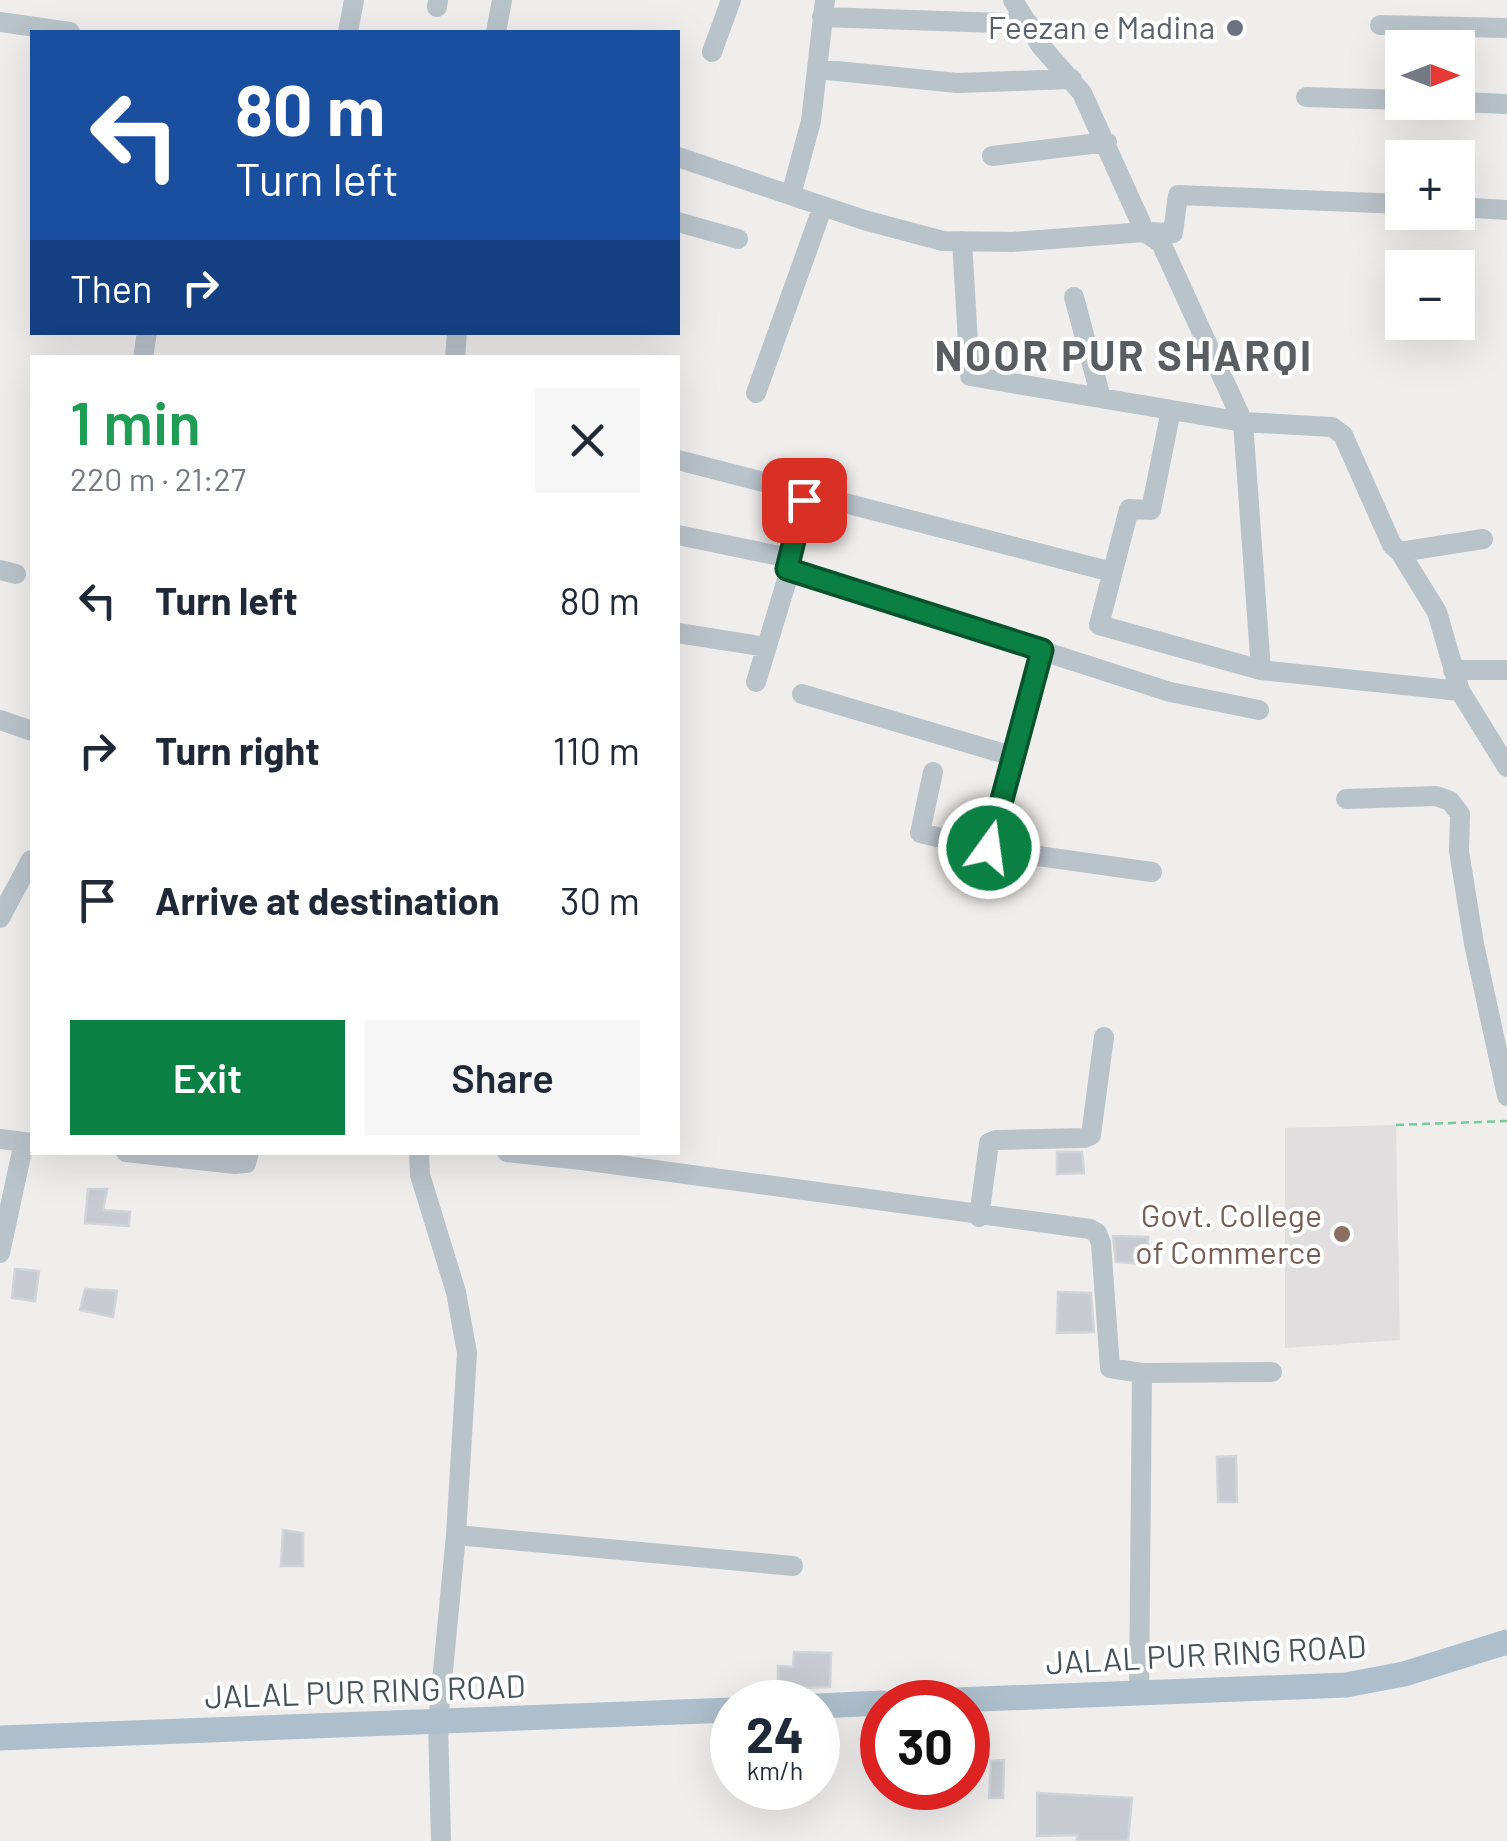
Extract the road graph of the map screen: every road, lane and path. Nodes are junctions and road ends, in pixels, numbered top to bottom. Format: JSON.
{"nodes":[{"id":1,"x":354,"y":0,"type":"edge"},
{"id":2,"x":502,"y":0,"type":"edge"},
{"id":3,"x":731,"y":0,"type":"edge"},
{"id":4,"x":824,"y":8,"type":"edge"},
{"id":5,"x":1020,"y":8,"type":"edge"},
{"id":6,"x":0,"y":22,"type":"edge"},
{"id":7,"x":1380,"y":25,"type":"dead end"},
{"id":8,"x":1507,"y":28,"type":"edge"},
{"id":9,"x":56,"y":30,"type":"edge"},
{"id":10,"x":348,"y":30,"type":"edge"},
{"id":11,"x":496,"y":30,"type":"edge"},
{"id":12,"x":712,"y":52,"type":"dead end"},
{"id":13,"x":818,"y":70,"type":"junction"},
{"id":14,"x":1072,"y":80,"type":"junction"},
{"id":15,"x":1306,"y":97,"type":"dead end"},
{"id":16,"x":1385,"y":99,"type":"edge"},
{"id":17,"x":1475,"y":103,"type":"edge"},
{"id":18,"x":1507,"y":104,"type":"edge"},
{"id":19,"x":1106,"y":142,"type":"junction"},
{"id":20,"x":992,"y":156,"type":"dead end"},
{"id":21,"x":680,"y":158,"type":"edge"},
{"id":22,"x":792,"y":196,"type":"junction"},
{"id":23,"x":1385,"y":203,"type":"edge"},
{"id":24,"x":823,"y":206,"type":"junction"},
{"id":25,"x":1475,"y":208,"type":"edge"},
{"id":26,"x":1507,"y":210,"type":"edge"},
{"id":27,"x":680,"y":223,"type":"edge"},
{"id":28,"x":1145,"y":232,"type":"junction"},
{"id":29,"x":738,"y":239,"type":"dead end"},
{"id":30,"x":962,"y":241,"type":"junction"},
{"id":31,"x":1074,"y":296,"type":"dead end"},
{"id":32,"x":756,"y":393,"type":"dead end"},
{"id":33,"x":1101,"y":398,"type":"junction"},
{"id":34,"x":1171,"y":410,"type":"junction"},
{"id":35,"x":1243,"y":422,"type":"junction"},
{"id":36,"x":680,"y":461,"type":"edge"},
{"id":37,"x":806,"y":496,"type":"junction"},
{"id":38,"x":680,"y":536,"type":"edge"},
{"id":39,"x":1483,"y":539,"type":"dead end"},
{"id":40,"x":1400,"y":552,"type":"junction"},
{"id":41,"x":789,"y":564,"type":"junction"},
{"id":42,"x":1112,"y":572,"type":"junction"},
{"id":43,"x":680,"y":634,"type":"edge"},
{"id":44,"x":766,"y":648,"type":"junction"},
{"id":45,"x":1042,"y":650,"type":"junction"},
{"id":46,"x":1261,"y":670,"type":"junction"},
{"id":47,"x":1507,"y":670,"type":"edge"},
{"id":48,"x":1457,"y":681,"type":"junction"},
{"id":49,"x":756,"y":682,"type":"dead end"},
{"id":50,"x":802,"y":694,"type":"dead end"},
{"id":51,"x":1259,"y":710,"type":"dead end"},
{"id":52,"x":0,"y":720,"type":"edge"},
{"id":53,"x":30,"y":730,"type":"edge"},
{"id":54,"x":1012,"y":756,"type":"junction"},
{"id":55,"x":1507,"y":767,"type":"edge"},
{"id":56,"x":934,"y":772,"type":"dead end"},
{"id":57,"x":1346,"y":799,"type":"dead end"},
{"id":58,"x":989,"y":848,"type":"junction"},
{"id":59,"x":30,"y":862,"type":"edge"},
{"id":60,"x":1152,"y":872,"type":"dead end"},
{"id":61,"x":0,"y":918,"type":"edge"},
{"id":62,"x":1104,"y":1037,"type":"dead end"},
{"id":63,"x":1507,"y":1096,"type":"edge"},
{"id":64,"x":1507,"y":1121,"type":"edge"},
{"id":65,"x":1396,"y":1125,"type":"dead end"},
{"id":66,"x":0,"y":1139,"type":"edge"},
{"id":67,"x":28,"y":1142,"type":"edge"},
{"id":68,"x":248,"y":1155,"type":"edge"},
{"id":69,"x":419,"y":1155,"type":"edge"},
{"id":70,"x":189,"y":1156,"type":"edge"},
{"id":71,"x":583,"y":1156,"type":"edge"},
{"id":72,"x":980,"y":1216,"type":"junction"},
{"id":73,"x":0,"y":1253,"type":"edge"},
{"id":74,"x":1272,"y":1372,"type":"dead end"},
{"id":75,"x":1142,"y":1373,"type":"junction"},
{"id":76,"x":456,"y":1535,"type":"junction"},
{"id":77,"x":793,"y":1566,"type":"dead end"},
{"id":78,"x":1507,"y":1642,"type":"edge"},
{"id":79,"x":1139,"y":1693,"type":"junction"},
{"id":80,"x":990,"y":1699,"type":"edge"},
{"id":81,"x":710,"y":1711,"type":"edge"},
{"id":82,"x":438,"y":1722,"type":"junction"},
{"id":83,"x":0,"y":1738,"type":"edge"},
{"id":84,"x":441,"y":1841,"type":"edge"}],
"edges":[{"from":1,"to":10,"type":"street"},
{"from":2,"to":11,"type":"street"},
{"from":3,"to":12,"type":"street"},
{"from":4,"to":5,"type":"street"},
{"from":4,"to":13,"type":"street"},
{"from":5,"to":14,"type":"street"},
{"from":6,"to":9,"type":"street"},
{"from":7,"to":8,"type":"street"},
{"from":13,"to":14,"type":"street"},
{"from":13,"to":22,"type":"street"},
{"from":14,"to":19,"type":"street"},
{"from":15,"to":16,"type":"street"},
{"from":17,"to":18,"type":"street"},
{"from":19,"to":20,"type":"street"},
{"from":19,"to":28,"type":"street"},
{"from":21,"to":22,"type":"street"},
{"from":22,"to":24,"type":"street"},
{"from":23,"to":28,"type":"street"},
{"from":24,"to":30,"type":"street"},
{"from":24,"to":32,"type":"street"},
{"from":25,"to":26,"type":"street"},
{"from":27,"to":29,"type":"street"},
{"from":28,"to":30,"type":"street"},
{"from":28,"to":35,"type":"street"},
{"from":30,"to":33,"type":"street"},
{"from":31,"to":33,"type":"street"},
{"from":33,"to":34,"type":"street"},
{"from":34,"to":35,"type":"street"},
{"from":34,"to":42,"type":"street"},
{"from":35,"to":40,"type":"street"},
{"from":35,"to":46,"type":"street"},
{"from":36,"to":37,"type":"street"},
{"from":37,"to":41,"type":"street"},
{"from":37,"to":42,"type":"street"},
{"from":38,"to":41,"type":"street"},
{"from":39,"to":40,"type":"street"},
{"from":40,"to":48,"type":"street"},
{"from":41,"to":44,"type":"street"},
{"from":41,"to":45,"type":"street"},
{"from":42,"to":46,"type":"street"},
{"from":43,"to":44,"type":"street"},
{"from":44,"to":49,"type":"street"},
{"from":45,"to":51,"type":"street"},
{"from":45,"to":54,"type":"street"},
{"from":46,"to":48,"type":"street"},
{"from":47,"to":48,"type":"street"},
{"from":48,"to":55,"type":"street"},
{"from":50,"to":54,"type":"street"},
{"from":52,"to":53,"type":"street"},
{"from":54,"to":58,"type":"street"},
{"from":56,"to":58,"type":"street"},
{"from":57,"to":63,"type":"street"},
{"from":58,"to":60,"type":"street"},
{"from":59,"to":61,"type":"street"},
{"from":62,"to":72,"type":"street"},
{"from":64,"to":65,"type":"path"},
{"from":66,"to":67,"type":"street"},
{"from":67,"to":73,"type":"street"},
{"from":68,"to":70,"type":"street"},
{"from":69,"to":76,"type":"street"},
{"from":71,"to":72,"type":"street"},
{"from":72,"to":75,"type":"street"},
{"from":74,"to":75,"type":"street"},
{"from":75,"to":79,"type":"street"},
{"from":76,"to":77,"type":"street"},
{"from":76,"to":82,"type":"street"},
{"from":78,"to":79,"type":"main road","name":"JALAL PUR RING ROAD"},
{"from":79,"to":80,"type":"main road","name":"JALAL PUR RING ROAD"},
{"from":81,"to":82,"type":"main road","name":"JALAL PUR RING ROAD"},
{"from":82,"to":83,"type":"main road","name":"JALAL PUR RING ROAD"},
{"from":82,"to":84,"type":"street"}]}
